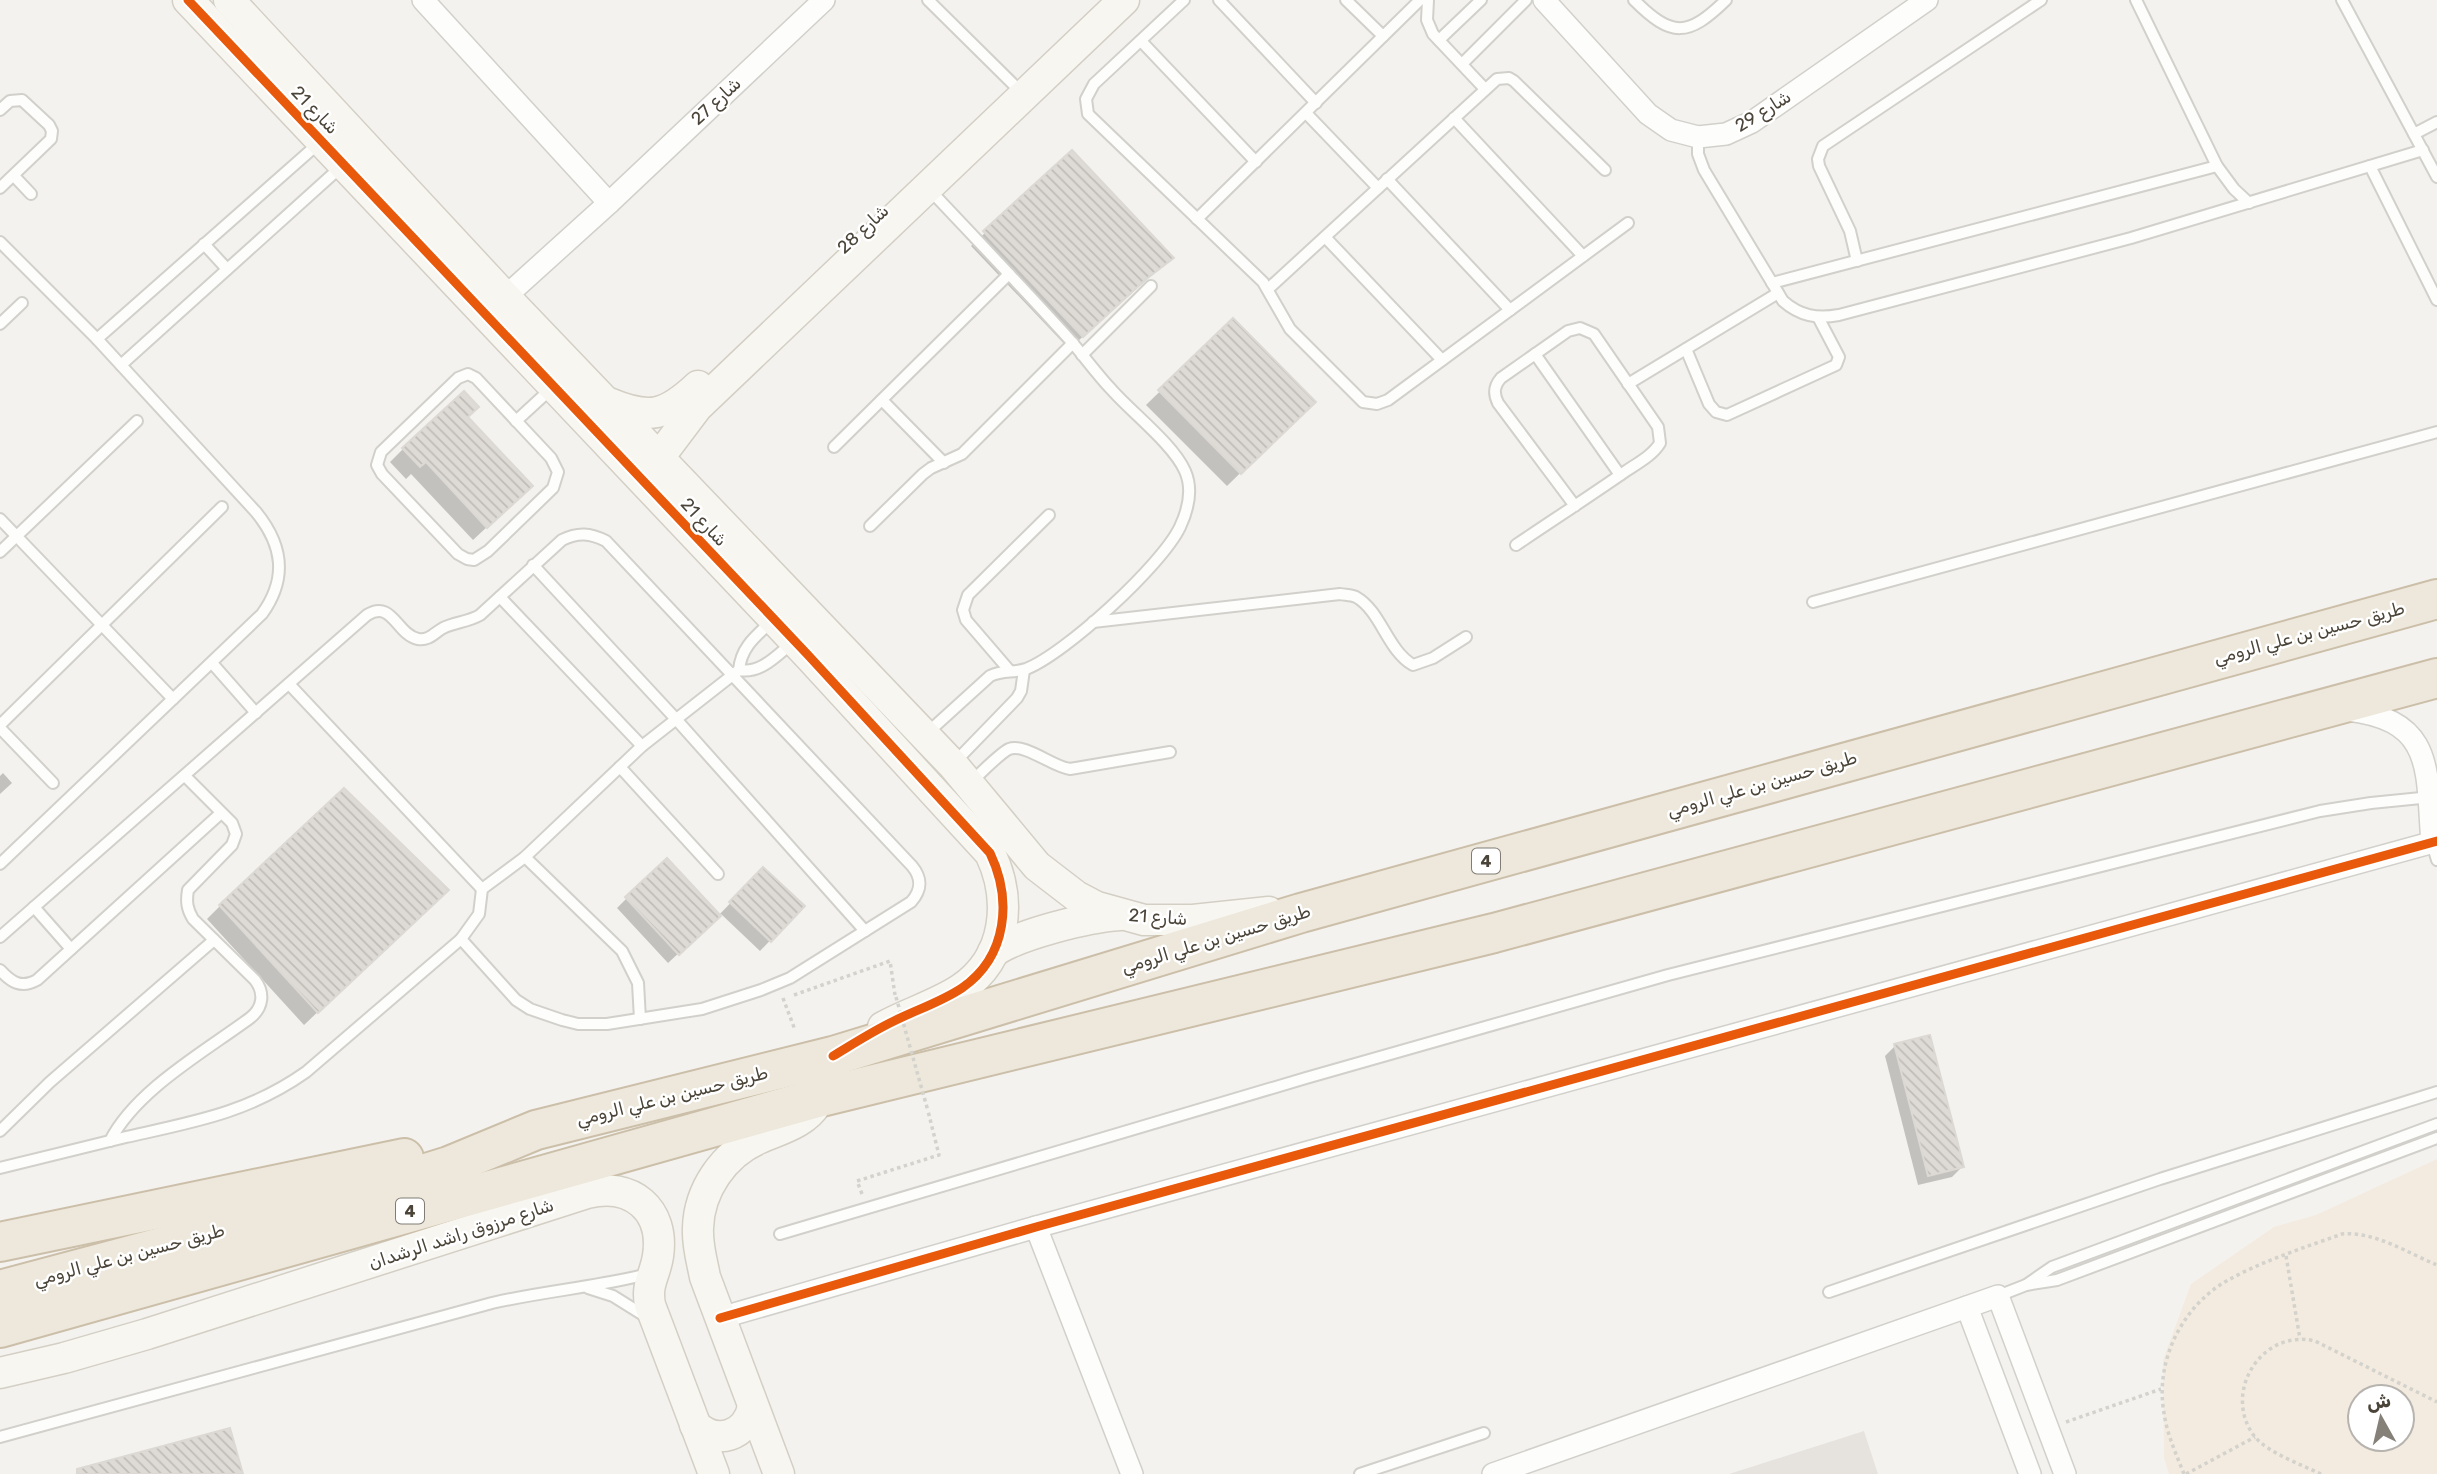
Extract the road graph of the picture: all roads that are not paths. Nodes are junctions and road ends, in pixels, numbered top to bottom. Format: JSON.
{"nodes":[{"id":1,"x":188,"y":0,"type":"edge"},
{"id":2,"x":229,"y":0,"type":"edge"},
{"id":3,"x":423,"y":0,"type":"edge"},
{"id":4,"x":824,"y":0,"type":"edge"},
{"id":5,"x":928,"y":0,"type":"edge"},
{"id":6,"x":1105,"y":0,"type":"edge"},
{"id":7,"x":1124,"y":0,"type":"edge"},
{"id":8,"x":1184,"y":0,"type":"edge"},
{"id":9,"x":1219,"y":0,"type":"edge"},
{"id":10,"x":1346,"y":0,"type":"edge"},
{"id":11,"x":1420,"y":0,"type":"edge"},
{"id":12,"x":1428,"y":0,"type":"edge"},
{"id":13,"x":1481,"y":0,"type":"edge"},
{"id":14,"x":1526,"y":0,"type":"edge"},
{"id":15,"x":1544,"y":0,"type":"edge"},
{"id":16,"x":1634,"y":0,"type":"edge"},
{"id":17,"x":1726,"y":0,"type":"edge"},
{"id":18,"x":1927,"y":0,"type":"edge"},
{"id":19,"x":2041,"y":0,"type":"edge"},
{"id":20,"x":2136,"y":0,"type":"edge"},
{"id":21,"x":2342,"y":0,"type":"edge"},
{"id":22,"x":1383,"y":36,"type":"junction"},
{"id":23,"x":1439,"y":40,"type":"junction"},
{"id":24,"x":1141,"y":41,"type":"junction"},
{"id":25,"x":1462,"y":64,"type":"junction"},
{"id":26,"x":1015,"y":86,"type":"junction"},
{"id":27,"x":1485,"y":89,"type":"junction"},
{"id":28,"x":1316,"y":103,"type":"junction"},
{"id":29,"x":0,"y":110,"type":"edge"},
{"id":30,"x":1306,"y":113,"type":"junction"},
{"id":31,"x":1454,"y":118,"type":"junction"},
{"id":32,"x":2437,"y":122,"type":"edge"},
{"id":33,"x":332,"y":131,"type":"junction"},
{"id":34,"x":2414,"y":134,"type":"junction"},
{"id":35,"x":1698,"y":137,"type":"junction"},
{"id":36,"x":2423,"y":150,"type":"junction"},
{"id":37,"x":354,"y":155,"type":"junction"},
{"id":38,"x":1256,"y":162,"type":"junction"},
{"id":39,"x":2217,"y":166,"type":"junction"},
{"id":40,"x":2370,"y":166,"type":"junction"},
{"id":41,"x":1605,"y":170,"type":"dead end"},
{"id":42,"x":14,"y":176,"type":"junction"},
{"id":43,"x":2437,"y":177,"type":"edge"},
{"id":44,"x":1387,"y":179,"type":"junction"},
{"id":45,"x":928,"y":187,"type":"junction"},
{"id":46,"x":0,"y":188,"type":"edge"},
{"id":47,"x":1378,"y":188,"type":"junction"},
{"id":48,"x":31,"y":194,"type":"dead end"},
{"id":49,"x":609,"y":203,"type":"junction"},
{"id":50,"x":2249,"y":203,"type":"junction"},
{"id":51,"x":1197,"y":219,"type":"junction"},
{"id":52,"x":1628,"y":223,"type":"dead end"},
{"id":53,"x":1325,"y":237,"type":"junction"},
{"id":54,"x":0,"y":242,"type":"edge"},
{"id":55,"x":204,"y":244,"type":"junction"},
{"id":56,"x":1583,"y":256,"type":"junction"},
{"id":57,"x":1857,"y":261,"type":"junction"},
{"id":58,"x":228,"y":269,"type":"junction"},
{"id":59,"x":1009,"y":274,"type":"junction"},
{"id":60,"x":1772,"y":283,"type":"junction"},
{"id":61,"x":1151,"y":286,"type":"dead end"},
{"id":62,"x":1268,"y":289,"type":"junction"},
{"id":63,"x":1778,"y":293,"type":"junction"},
{"id":64,"x":505,"y":297,"type":"junction"},
{"id":65,"x":2437,"y":300,"type":"edge"},
{"id":66,"x":22,"y":303,"type":"dead end"},
{"id":67,"x":1510,"y":310,"type":"junction"},
{"id":68,"x":1818,"y":317,"type":"junction"},
{"id":69,"x":0,"y":324,"type":"edge"},
{"id":70,"x":97,"y":339,"type":"junction"},
{"id":71,"x":1073,"y":343,"type":"junction"},
{"id":72,"x":1686,"y":349,"type":"junction"},
{"id":73,"x":1535,"y":354,"type":"junction"},
{"id":74,"x":1082,"y":355,"type":"junction"},
{"id":75,"x":1442,"y":360,"type":"junction"},
{"id":76,"x":121,"y":365,"type":"junction"},
{"id":77,"x":1628,"y":384,"type":"junction"},
{"id":78,"x":554,"y":386,"type":"junction"},
{"id":79,"x":882,"y":400,"type":"junction"},
{"id":80,"x":604,"y":401,"type":"junction"},
{"id":81,"x":137,"y":421,"type":"dead end"},
{"id":82,"x":516,"y":421,"type":"junction"},
{"id":83,"x":2437,"y":432,"type":"edge"},
{"id":84,"x":834,"y":447,"type":"dead end"},
{"id":85,"x":944,"y":463,"type":"junction"},
{"id":86,"x":651,"y":469,"type":"junction"},
{"id":87,"x":1620,"y":475,"type":"junction"},
{"id":88,"x":222,"y":506,"type":"dead end"},
{"id":89,"x":1575,"y":506,"type":"junction"},
{"id":90,"x":1049,"y":515,"type":"dead end"},
{"id":91,"x":0,"y":519,"type":"edge"},
{"id":92,"x":870,"y":526,"type":"dead end"},
{"id":93,"x":17,"y":536,"type":"junction"},
{"id":94,"x":1516,"y":545,"type":"dead end"},
{"id":95,"x":0,"y":552,"type":"edge"},
{"id":96,"x":533,"y":565,"type":"junction"},
{"id":97,"x":499,"y":597,"type":"junction"},
{"id":98,"x":2437,"y":598,"type":"edge"},
{"id":99,"x":1813,"y":602,"type":"dead end"},
{"id":100,"x":774,"y":619,"type":"junction"},
{"id":101,"x":1093,"y":622,"type":"junction"},
{"id":102,"x":101,"y":624,"type":"junction"},
{"id":103,"x":1466,"y":637,"type":"dead end"},
{"id":104,"x":794,"y":641,"type":"junction"},
{"id":105,"x":212,"y":663,"type":"junction"},
{"id":106,"x":1009,"y":670,"type":"junction"},
{"id":107,"x":1024,"y":670,"type":"junction"},
{"id":108,"x":735,"y":673,"type":"junction"},
{"id":109,"x":2437,"y":678,"type":"edge"},
{"id":110,"x":289,"y":684,"type":"junction"},
{"id":111,"x":173,"y":699,"type":"junction"},
{"id":112,"x":2324,"y":709,"type":"junction"},
{"id":113,"x":256,"y":713,"type":"junction"},
{"id":114,"x":675,"y":718,"type":"junction"},
{"id":115,"x":0,"y":727,"type":"edge"},
{"id":116,"x":924,"y":735,"type":"junction"},
{"id":117,"x":642,"y":746,"type":"junction"},
{"id":118,"x":1170,"y":752,"type":"dead end"},
{"id":119,"x":620,"y":767,"type":"junction"},
{"id":120,"x":961,"y":774,"type":"junction"},
{"id":121,"x":185,"y":776,"type":"junction"},
{"id":122,"x":53,"y":783,"type":"dead end"},
{"id":123,"x":2433,"y":797,"type":"edge"},
{"id":124,"x":221,"y":813,"type":"junction"},
{"id":125,"x":982,"y":820,"type":"junction"},
{"id":126,"x":2435,"y":848,"type":"edge"},
{"id":127,"x":525,"y":857,"type":"junction"},
{"id":128,"x":0,"y":864,"type":"edge"},
{"id":129,"x":718,"y":874,"type":"dead end"},
{"id":130,"x":482,"y":889,"type":"junction"},
{"id":131,"x":34,"y":907,"type":"junction"},
{"id":132,"x":1300,"y":913,"type":"junction"},
{"id":133,"x":1120,"y":915,"type":"junction"},
{"id":134,"x":865,"y":931,"type":"junction"},
{"id":135,"x":0,"y":937,"type":"edge"},
{"id":136,"x":461,"y":939,"type":"junction"},
{"id":137,"x":214,"y":940,"type":"junction"},
{"id":138,"x":71,"y":949,"type":"junction"},
{"id":139,"x":993,"y":952,"type":"junction"},
{"id":140,"x":0,"y":970,"type":"edge"},
{"id":141,"x":640,"y":1019,"type":"junction"},
{"id":142,"x":833,"y":1056,"type":"junction"},
{"id":143,"x":2437,"y":1092,"type":"edge"},
{"id":144,"x":821,"y":1097,"type":"junction"},
{"id":145,"x":2437,"y":1124,"type":"edge"},
{"id":146,"x":536,"y":1130,"type":"junction"},
{"id":147,"x":0,"y":1131,"type":"edge"},
{"id":148,"x":2437,"y":1138,"type":"edge"},
{"id":149,"x":110,"y":1141,"type":"junction"},
{"id":150,"x":0,"y":1168,"type":"edge"},
{"id":151,"x":1036,"y":1227,"type":"junction"},
{"id":152,"x":780,"y":1234,"type":"dead end"},
{"id":153,"x":0,"y":1242,"type":"edge"},
{"id":154,"x":248,"y":1256,"type":"junction"},
{"id":155,"x":654,"y":1270,"type":"junction"},
{"id":156,"x":705,"y":1277,"type":"junction"},
{"id":157,"x":2026,"y":1285,"type":"junction"},
{"id":158,"x":578,"y":1287,"type":"junction"},
{"id":159,"x":0,"y":1290,"type":"edge"},
{"id":160,"x":1829,"y":1292,"type":"dead end"},
{"id":161,"x":1998,"y":1296,"type":"junction"},
{"id":162,"x":1967,"y":1307,"type":"junction"},
{"id":163,"x":720,"y":1318,"type":"junction"},
{"id":164,"x":657,"y":1327,"type":"junction"},
{"id":165,"x":0,"y":1328,"type":"edge"},
{"id":166,"x":0,"y":1351,"type":"edge"},
{"id":167,"x":0,"y":1373,"type":"edge"},
{"id":168,"x":753,"y":1407,"type":"junction"},
{"id":169,"x":695,"y":1425,"type":"junction"},
{"id":170,"x":1483,"y":1433,"type":"dead end"},
{"id":171,"x":0,"y":1437,"type":"edge"},
{"id":172,"x":714,"y":1474,"type":"edge"},
{"id":173,"x":779,"y":1474,"type":"edge"},
{"id":174,"x":1132,"y":1474,"type":"edge"},
{"id":175,"x":1360,"y":1474,"type":"edge"},
{"id":176,"x":1493,"y":1474,"type":"edge"},
{"id":177,"x":2030,"y":1474,"type":"edge"},
{"id":178,"x":2065,"y":1474,"type":"edge"}],
"edges":[{"from":1,"to":33,"type":"street","name":"شارع 21"},
{"from":2,"to":33,"type":"street","name":"شارع 21"},
{"from":3,"to":49,"type":"street"},
{"from":4,"to":49,"type":"street","name":"شارع 27"},
{"from":5,"to":26,"type":"lane"},
{"from":6,"to":26,"type":"street","name":"شارع 28"},
{"from":7,"to":45,"type":"street","name":"شارع 28"},
{"from":8,"to":24,"type":"lane"},
{"from":9,"to":28,"type":"lane"},
{"from":10,"to":22,"type":"lane"},
{"from":11,"to":22,"type":"lane"},
{"from":12,"to":23,"type":"lane"},
{"from":13,"to":23,"type":"lane"},
{"from":14,"to":25,"type":"lane"},
{"from":15,"to":35,"type":"street","name":"شارع 29"},
{"from":16,"to":17,"type":"lane"},
{"from":18,"to":35,"type":"street","name":"شارع 29"},
{"from":19,"to":57,"type":"lane"},
{"from":20,"to":39,"type":"lane"},
{"from":21,"to":34,"type":"lane"},
{"from":22,"to":28,"type":"lane"},
{"from":23,"to":25,"type":"lane"},
{"from":24,"to":38,"type":"lane"},
{"from":24,"to":51,"type":"lane"},
{"from":25,"to":27,"type":"lane"},
{"from":26,"to":80,"type":"street","name":"شارع 28"},
{"from":27,"to":31,"type":"lane"},
{"from":27,"to":41,"type":"lane"},
{"from":28,"to":30,"type":"lane"},
{"from":29,"to":42,"type":"lane"},
{"from":30,"to":38,"type":"lane"},
{"from":30,"to":47,"type":"lane"},
{"from":31,"to":44,"type":"lane"},
{"from":31,"to":56,"type":"lane"},
{"from":32,"to":34,"type":"lane"},
{"from":33,"to":37,"type":"street","name":"شارع 21"},
{"from":33,"to":55,"type":"lane"},
{"from":34,"to":36,"type":"lane"},
{"from":35,"to":60,"type":"lane"},
{"from":36,"to":40,"type":"lane"},
{"from":36,"to":43,"type":"lane"},
{"from":37,"to":58,"type":"lane"},
{"from":37,"to":64,"type":"street","name":"شارع 21"},
{"from":37,"to":78,"type":"street","name":"شارع 21"},
{"from":38,"to":51,"type":"lane"},
{"from":39,"to":50,"type":"lane"},
{"from":39,"to":57,"type":"lane"},
{"from":40,"to":50,"type":"lane"},
{"from":40,"to":65,"type":"lane"},
{"from":42,"to":46,"type":"lane"},
{"from":42,"to":48,"type":"lane"},
{"from":44,"to":47,"type":"lane"},
{"from":44,"to":67,"type":"lane"},
{"from":45,"to":59,"type":"lane"},
{"from":45,"to":86,"type":"street","name":"شارع 28"},
{"from":47,"to":53,"type":"lane"},
{"from":49,"to":64,"type":"street","name":"شارع 27"},
{"from":50,"to":68,"type":"lane"},
{"from":51,"to":62,"type":"lane"},
{"from":52,"to":56,"type":"lane"},
{"from":53,"to":62,"type":"lane"},
{"from":53,"to":75,"type":"lane"},
{"from":54,"to":70,"type":"lane"},
{"from":55,"to":58,"type":"lane"},
{"from":55,"to":70,"type":"lane"},
{"from":56,"to":67,"type":"lane"},
{"from":57,"to":60,"type":"lane"},
{"from":58,"to":76,"type":"lane"},
{"from":59,"to":71,"type":"lane"},
{"from":59,"to":79,"type":"lane"},
{"from":60,"to":63,"type":"lane"},
{"from":61,"to":74,"type":"lane"},
{"from":62,"to":75,"type":"lane"},
{"from":63,"to":68,"type":"lane"},
{"from":63,"to":72,"type":"lane"},
{"from":64,"to":80,"type":"street","name":"شارع 21"},
{"from":66,"to":69,"type":"lane"},
{"from":67,"to":75,"type":"lane"},
{"from":68,"to":72,"type":"lane"},
{"from":70,"to":76,"type":"lane"},
{"from":71,"to":74,"type":"lane"},
{"from":71,"to":85,"type":"lane"},
{"from":72,"to":77,"type":"lane"},
{"from":73,"to":77,"type":"lane"},
{"from":73,"to":87,"type":"lane"},
{"from":73,"to":89,"type":"lane"},
{"from":74,"to":101,"type":"lane"},
{"from":76,"to":105,"type":"lane"},
{"from":77,"to":87,"type":"lane"},
{"from":78,"to":82,"type":"lane"},
{"from":78,"to":86,"type":"street","name":"شارع 21"},
{"from":79,"to":84,"type":"lane"},
{"from":79,"to":85,"type":"lane"},
{"from":80,"to":86,"type":"street","name":"شارع 21"},
{"from":81,"to":93,"type":"lane"},
{"from":82,"to":82,"type":"lane"},
{"from":83,"to":99,"type":"lane"},
{"from":85,"to":92,"type":"lane"},
{"from":86,"to":100,"type":"street","name":"شارع 21"},
{"from":86,"to":116,"type":"street","name":"شارع 21"},
{"from":87,"to":89,"type":"lane"},
{"from":88,"to":102,"type":"lane"},
{"from":89,"to":94,"type":"lane"},
{"from":90,"to":106,"type":"lane"},
{"from":91,"to":93,"type":"lane"},
{"from":93,"to":95,"type":"lane"},
{"from":93,"to":102,"type":"lane"},
{"from":96,"to":97,"type":"lane"},
{"from":96,"to":108,"type":"lane"},
{"from":96,"to":114,"type":"lane"},
{"from":97,"to":110,"type":"lane"},
{"from":97,"to":117,"type":"lane"},
{"from":98,"to":132,"type":"highway","name":"طريق حسين بن علي الرومي","number":"4"},
{"from":100,"to":104,"type":"street","name":"شارع 21"},
{"from":100,"to":108,"type":"lane"},
{"from":101,"to":103,"type":"lane"},
{"from":101,"to":107,"type":"lane"},
{"from":102,"to":111,"type":"lane"},
{"from":102,"to":115,"type":"lane"},
{"from":104,"to":108,"type":"lane"},
{"from":104,"to":125,"type":"street","name":"شارع 21"},
{"from":105,"to":111,"type":"lane"},
{"from":105,"to":113,"type":"lane"},
{"from":106,"to":107,"type":"lane"},
{"from":106,"to":116,"type":"lane"},
{"from":107,"to":120,"type":"lane"},
{"from":108,"to":114,"type":"lane"},
{"from":108,"to":134,"type":"lane"},
{"from":109,"to":112,"type":"highway","name":"طريق حسين بن علي الرومي","number":"4"},
{"from":110,"to":113,"type":"lane"},
{"from":110,"to":130,"type":"lane"},
{"from":111,"to":128,"type":"lane"},
{"from":112,"to":123,"type":"street"},
{"from":112,"to":144,"type":"highway","name":"طريق حسين بن علي الرومي","number":"4"},
{"from":113,"to":121,"type":"lane"},
{"from":114,"to":117,"type":"lane"},
{"from":114,"to":134,"type":"lane"},
{"from":115,"to":122,"type":"lane"},
{"from":116,"to":120,"type":"street","name":"شارع 21"},
{"from":117,"to":119,"type":"lane"},
{"from":118,"to":120,"type":"lane"},
{"from":119,"to":127,"type":"lane"},
{"from":119,"to":129,"type":"lane"},
{"from":120,"to":125,"type":"street","name":"شارع 21"},
{"from":121,"to":124,"type":"lane"},
{"from":121,"to":131,"type":"lane"},
{"from":123,"to":126,"type":"street"},
{"from":123,"to":152,"type":"lane"},
{"from":124,"to":137,"type":"lane"},
{"from":124,"to":138,"type":"lane"},
{"from":125,"to":133,"type":"street","name":"شارع 21"},
{"from":125,"to":139,"type":"street","name":"شارع 21"},
{"from":126,"to":151,"type":"street"},
{"from":127,"to":130,"type":"lane"},
{"from":127,"to":141,"type":"lane"},
{"from":130,"to":136,"type":"lane"},
{"from":131,"to":135,"type":"lane"},
{"from":131,"to":138,"type":"lane"},
{"from":132,"to":133,"type":"street","name":"شارع 21"},
{"from":132,"to":142,"type":"highway","name":"طريق حسين بن علي الرومي","number":"4"},
{"from":133,"to":139,"type":"street"},
{"from":134,"to":141,"type":"lane"},
{"from":136,"to":141,"type":"lane"},
{"from":136,"to":149,"type":"lane"},
{"from":137,"to":147,"type":"lane"},
{"from":137,"to":149,"type":"lane"},
{"from":138,"to":140,"type":"lane"},
{"from":139,"to":142,"type":"street","name":"شارع 21"},
{"from":142,"to":146,"type":"highway","name":"طريق حسين بن علي الرومي","number":"4"},
{"from":143,"to":160,"type":"lane"},
{"from":144,"to":154,"type":"highway","name":"طريق حسين بن علي الرومي","number":"4"},
{"from":144,"to":156,"type":"street"},
{"from":145,"to":157,"type":"lane"},
{"from":146,"to":153,"type":"highway"},
{"from":146,"to":159,"type":"highway","name":"طريق حسين بن علي الرومي","number":"4"},
{"from":148,"to":157,"type":"lane"},
{"from":149,"to":150,"type":"lane"},
{"from":151,"to":163,"type":"street"},
{"from":151,"to":174,"type":"street"},
{"from":154,"to":165,"type":"highway","name":"طريق حسين بن علي الرومي","number":"4"},
{"from":154,"to":166,"type":"highway"},
{"from":155,"to":156,"type":"street"},
{"from":155,"to":158,"type":"lane"},
{"from":155,"to":164,"type":"street","name":"شارع مرزوق راشد الرشدان"},
{"from":155,"to":167,"type":"street","name":"شارع مرزوق راشد الرشدان"},
{"from":156,"to":163,"type":"street"},
{"from":157,"to":161,"type":"lane"},
{"from":158,"to":164,"type":"lane"},
{"from":158,"to":171,"type":"lane"},
{"from":161,"to":162,"type":"street"},
{"from":161,"to":178,"type":"street"},
{"from":162,"to":176,"type":"street"},
{"from":162,"to":177,"type":"street"},
{"from":163,"to":168,"type":"street"},
{"from":164,"to":169,"type":"street","name":"شارع مرزوق راشد الرشدان"},
{"from":168,"to":169,"type":"street"},
{"from":168,"to":173,"type":"street"},
{"from":169,"to":172,"type":"street","name":"شارع مرزوق راشد الرشدان"},
{"from":170,"to":175,"type":"lane"}]}
